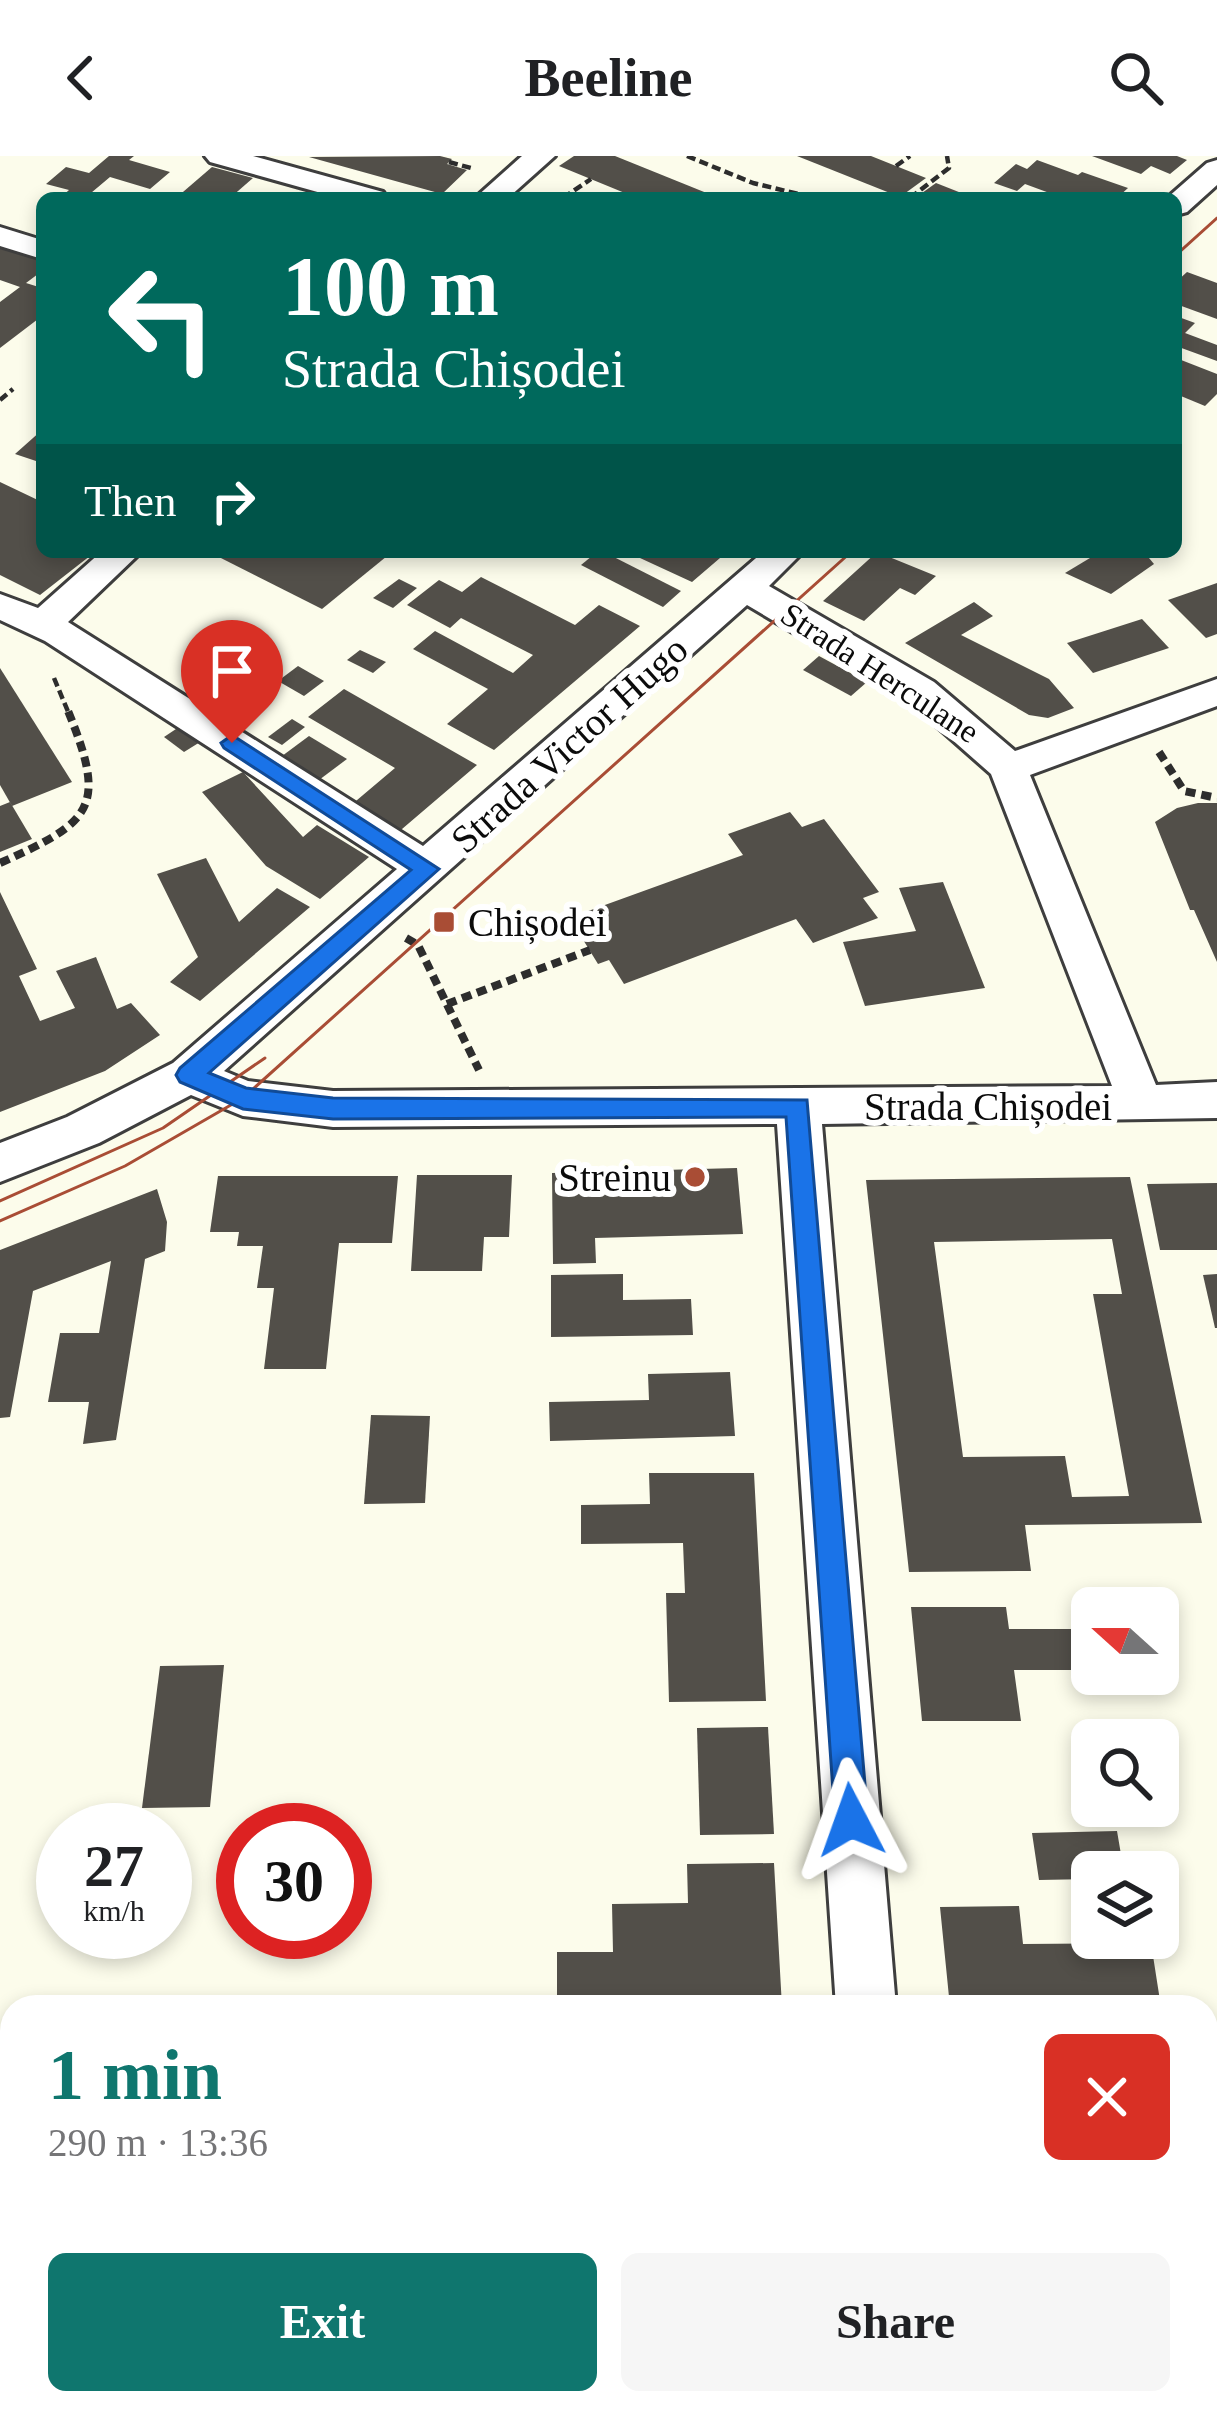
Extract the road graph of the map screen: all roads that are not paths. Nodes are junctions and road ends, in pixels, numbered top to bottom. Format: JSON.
{"nodes":[{"id":1,"x":220,"y":156,"type":"edge"},
{"id":2,"x":540,"y":156,"type":"edge"},
{"id":3,"x":1217,"y":169,"type":"edge"},
{"id":4,"x":350,"y":192,"type":"edge"},
{"id":5,"x":527,"y":192,"type":"edge"},
{"id":6,"x":1182,"y":201,"type":"edge"},
{"id":7,"x":0,"y":236,"type":"edge"},
{"id":8,"x":36,"y":248,"type":"edge"},
{"id":9,"x":116,"y":558,"type":"edge"},
{"id":10,"x":778,"y":558,"type":"edge"},
{"id":11,"x":744,"y":588,"type":"junction"},
{"id":12,"x":0,"y":606,"type":"edge"},
{"id":13,"x":43,"y":624,"type":"junction"},
{"id":14,"x":1217,"y":692,"type":"edge"},
{"id":15,"x":1008,"y":768,"type":"junction"},
{"id":16,"x":428,"y":869,"type":"junction"},
{"id":17,"x":189,"y":1075,"type":"junction"},
{"id":18,"x":1217,"y":1100,"type":"edge"},
{"id":19,"x":1142,"y":1104,"type":"junction"},
{"id":20,"x":798,"y":1107,"type":"junction"},
{"id":21,"x":0,"y":1163,"type":"edge"},
{"id":22,"x":865,"y":1995,"type":"edge"}],
"edges":[{"from":1,"to":4,"type":"street"},
{"from":2,"to":5,"type":"street"},
{"from":3,"to":6,"type":"street"},
{"from":7,"to":8,"type":"street"},
{"from":9,"to":13,"type":"street"},
{"from":10,"to":11,"type":"street","name":"Strada Victor Hugo"},
{"from":11,"to":15,"type":"street","name":"Strada Herculane"},
{"from":11,"to":16,"type":"street","name":"Strada Victor Hugo"},
{"from":12,"to":13,"type":"street"},
{"from":13,"to":16,"type":"street"},
{"from":14,"to":15,"type":"street","name":"Strada Herculane"},
{"from":15,"to":19,"type":"street","name":"Strada Herculane"},
{"from":16,"to":17,"type":"street","name":"Strada Victor Hugo"},
{"from":17,"to":20,"type":"street","name":"Strada Chișodei"},
{"from":17,"to":21,"type":"street","name":"Strada Victor Hugo"},
{"from":18,"to":19,"type":"street","name":"Strada Chișodei"},
{"from":19,"to":20,"type":"street","name":"Strada Chișodei"},
{"from":20,"to":22,"type":"street"}]}
